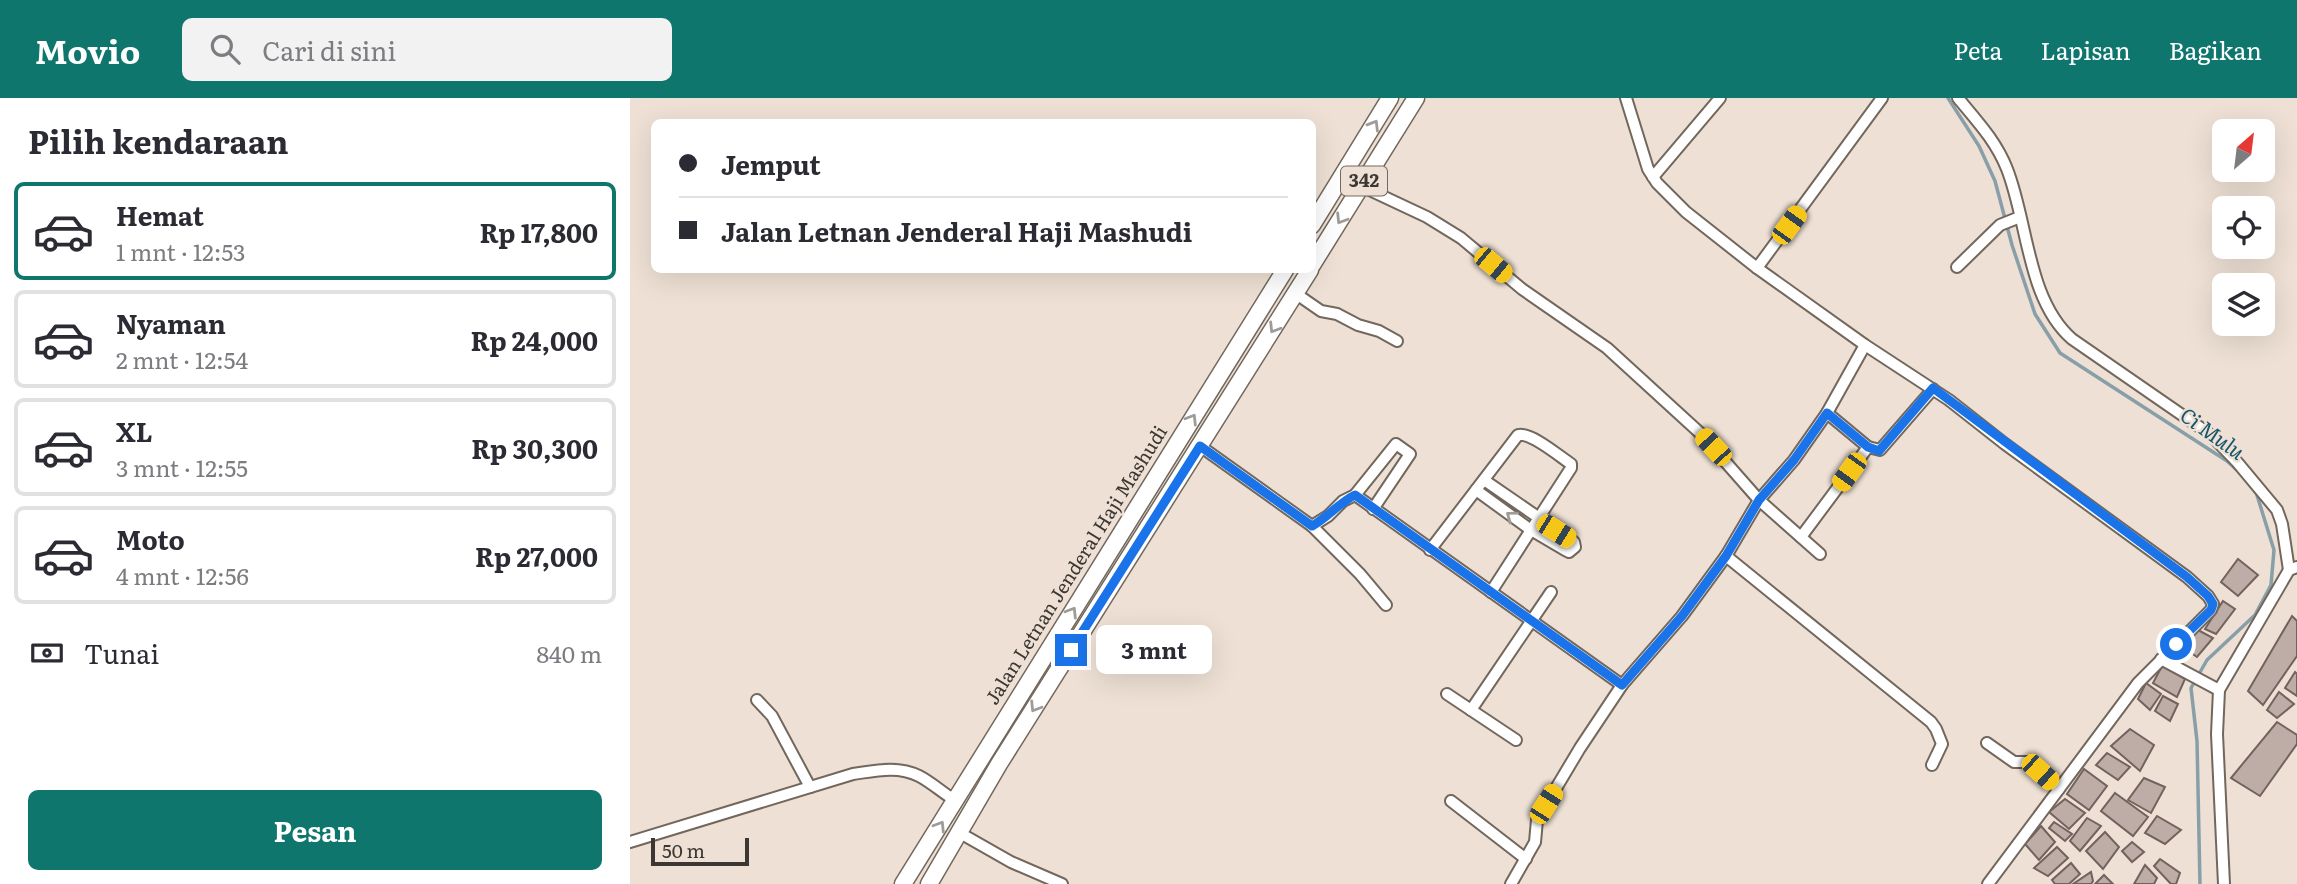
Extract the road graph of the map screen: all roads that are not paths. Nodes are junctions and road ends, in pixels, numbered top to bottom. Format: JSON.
{"nodes":[{"id":1,"x":1390,"y":98,"type":"edge"},
{"id":2,"x":1416,"y":98,"type":"edge"},
{"id":3,"x":1626,"y":98,"type":"edge"},
{"id":4,"x":1720,"y":98,"type":"edge"},
{"id":5,"x":1882,"y":98,"type":"edge"},
{"id":6,"x":1958,"y":98,"type":"edge"},
{"id":7,"x":1653,"y":177,"type":"junction"},
{"id":8,"x":1361,"y":186,"type":"junction"},
{"id":9,"x":1316,"y":218,"type":"edge"},
{"id":10,"x":2010,"y":221,"type":"junction"},
{"id":11,"x":1316,"y":259,"type":"edge"},
{"id":12,"x":1957,"y":267,"type":"dead end"},
{"id":13,"x":1757,"y":268,"type":"junction"},
{"id":14,"x":1283,"y":273,"type":"edge"},
{"id":15,"x":1308,"y":273,"type":"edge"},
{"id":16,"x":1295,"y":293,"type":"junction"},
{"id":17,"x":1397,"y":341,"type":"dead end"},
{"id":18,"x":1865,"y":345,"type":"junction"},
{"id":19,"x":1933,"y":388,"type":"junction"},
{"id":20,"x":1827,"y":413,"type":"junction"},
{"id":21,"x":1200,"y":446,"type":"junction"},
{"id":22,"x":1868,"y":447,"type":"junction"},
{"id":23,"x":1484,"y":480,"type":"junction"},
{"id":24,"x":1476,"y":490,"type":"junction"},
{"id":25,"x":1355,"y":495,"type":"junction"},
{"id":26,"x":1759,"y":500,"type":"junction"},
{"id":27,"x":1373,"y":509,"type":"junction"},
{"id":28,"x":1539,"y":519,"type":"junction"},
{"id":29,"x":1312,"y":526,"type":"junction"},
{"id":30,"x":1531,"y":530,"type":"junction"},
{"id":31,"x":1801,"y":537,"type":"junction"},
{"id":32,"x":1430,"y":550,"type":"junction"},
{"id":33,"x":1820,"y":554,"type":"dead end"},
{"id":34,"x":1726,"y":556,"type":"junction"},
{"id":35,"x":2293,"y":568,"type":"edge"},
{"id":36,"x":1491,"y":592,"type":"junction"},
{"id":37,"x":1551,"y":592,"type":"dead end"},
{"id":38,"x":1386,"y":605,"type":"dead end"},
{"id":39,"x":1531,"y":622,"type":"junction"},
{"id":40,"x":2161,"y":659,"type":"junction"},
{"id":41,"x":1622,"y":685,"type":"junction"},
{"id":42,"x":2219,"y":690,"type":"junction"},
{"id":43,"x":1447,"y":694,"type":"dead end"},
{"id":44,"x":757,"y":700,"type":"dead end"},
{"id":45,"x":1471,"y":710,"type":"junction"},
{"id":46,"x":1516,"y":740,"type":"dead end"},
{"id":47,"x":1987,"y":743,"type":"dead end"},
{"id":48,"x":1932,"y":765,"type":"dead end"},
{"id":49,"x":810,"y":787,"type":"junction"},
{"id":50,"x":2059,"y":789,"type":"junction"},
{"id":51,"x":1451,"y":801,"type":"dead end"},
{"id":52,"x":956,"y":802,"type":"junction"},
{"id":53,"x":960,"y":833,"type":"junction"},
{"id":54,"x":630,"y":842,"type":"edge"},
{"id":55,"x":1525,"y":859,"type":"junction"},
{"id":56,"x":904,"y":884,"type":"edge"},
{"id":57,"x":929,"y":884,"type":"edge"},
{"id":58,"x":1062,"y":884,"type":"edge"},
{"id":59,"x":1511,"y":884,"type":"edge"},
{"id":60,"x":1989,"y":884,"type":"edge"},
{"id":61,"x":2224,"y":884,"type":"edge"}],
"edges":[{"from":9,"to":1,"type":"main road","number":"342","one_way":true},
{"from":2,"to":8,"type":"main road","number":"342"},
{"from":3,"to":7,"type":"street"},
{"from":4,"to":7,"type":"street"},
{"from":5,"to":13,"type":"street"},
{"from":6,"to":10,"type":"street"},
{"from":7,"to":13,"type":"street"},
{"from":8,"to":11,"type":"main road","number":"342","one_way":true},
{"from":8,"to":26,"type":"street"},
{"from":10,"to":12,"type":"street"},
{"from":10,"to":35,"type":"street"},
{"from":13,"to":18,"type":"street"},
{"from":52,"to":14,"type":"main road","name":"Jalan Letnan Jenderal Haji Mashudi","one_way":true},
{"from":15,"to":16,"type":"main road"},
{"from":16,"to":17,"type":"street"},
{"from":16,"to":21,"type":"main road","one_way":true},
{"from":18,"to":19,"type":"street"},
{"from":18,"to":20,"type":"street"},
{"from":19,"to":22,"type":"street"},
{"from":19,"to":40,"type":"street"},
{"from":20,"to":22,"type":"street"},
{"from":20,"to":26,"type":"street"},
{"from":21,"to":29,"type":"street"},
{"from":21,"to":53,"type":"main road","one_way":true},
{"from":22,"to":31,"type":"street"},
{"from":23,"to":24,"type":"street"},
{"from":23,"to":28,"type":"street"},
{"from":23,"to":28,"type":"street"},
{"from":30,"to":24,"type":"street","one_way":true},
{"from":24,"to":32,"type":"street"},
{"from":25,"to":27,"type":"street"},
{"from":25,"to":27,"type":"street"},
{"from":25,"to":29,"type":"street"},
{"from":26,"to":31,"type":"street"},
{"from":26,"to":34,"type":"street"},
{"from":27,"to":32,"type":"street"},
{"from":28,"to":30,"type":"street"},
{"from":28,"to":30,"type":"street"},
{"from":29,"to":38,"type":"street"},
{"from":30,"to":36,"type":"street"},
{"from":31,"to":33,"type":"street"},
{"from":32,"to":36,"type":"street"},
{"from":34,"to":41,"type":"street"},
{"from":34,"to":48,"type":"street"},
{"from":35,"to":42,"type":"street"},
{"from":36,"to":39,"type":"street"},
{"from":37,"to":39,"type":"street"},
{"from":39,"to":41,"type":"street"},
{"from":39,"to":45,"type":"street"},
{"from":40,"to":42,"type":"street"},
{"from":40,"to":50,"type":"street"},
{"from":41,"to":55,"type":"street"},
{"from":42,"to":61,"type":"street"},
{"from":43,"to":45,"type":"street"},
{"from":44,"to":49,"type":"street"},
{"from":45,"to":46,"type":"street"},
{"from":47,"to":50,"type":"street"},
{"from":49,"to":52,"type":"street"},
{"from":49,"to":54,"type":"street"},
{"from":50,"to":60,"type":"street"},
{"from":51,"to":55,"type":"street"},
{"from":56,"to":52,"type":"main road","name":"Jalan Letnan Jenderal Haji Mashudi","one_way":true},
{"from":53,"to":57,"type":"main road"},
{"from":53,"to":58,"type":"street"},
{"from":55,"to":59,"type":"street"}]}
